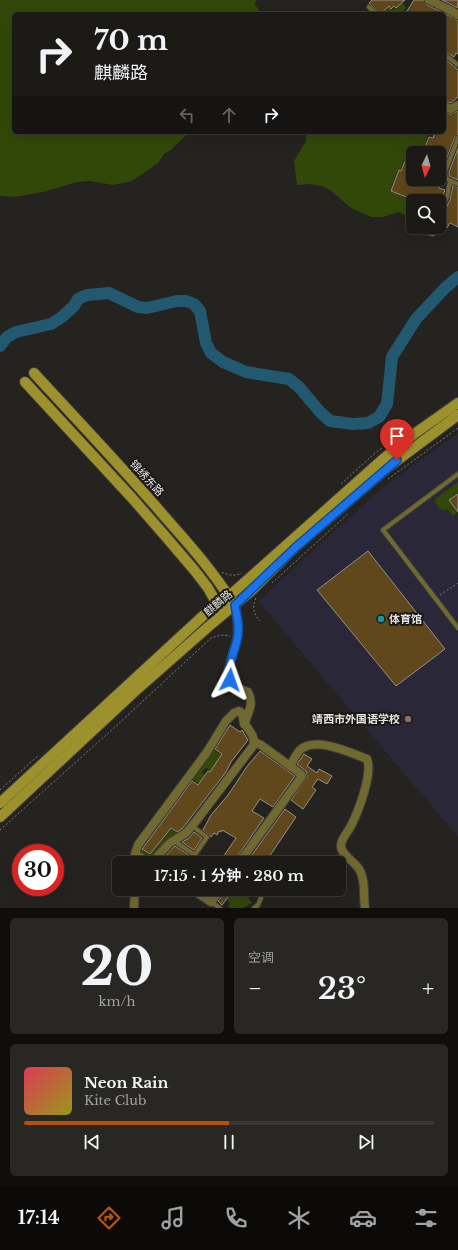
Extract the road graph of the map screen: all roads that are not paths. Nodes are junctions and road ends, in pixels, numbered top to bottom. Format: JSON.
{"nodes":[{"id":1,"x":429,"y":0,"type":"edge"},
{"id":2,"x":369,"y":7,"type":"dead end"},
{"id":3,"x":374,"y":12,"type":"edge"},
{"id":4,"x":458,"y":15,"type":"edge"},
{"id":5,"x":446,"y":56,"type":"edge"},
{"id":6,"x":458,"y":65,"type":"edge"},
{"id":7,"x":458,"y":105,"type":"edge"},
{"id":8,"x":446,"y":107,"type":"edge"},
{"id":9,"x":458,"y":138,"type":"edge"},
{"id":10,"x":451,"y":181,"type":"junction"},
{"id":11,"x":458,"y":184,"type":"edge"},
{"id":12,"x":446,"y":198,"type":"edge"},
{"id":13,"x":34,"y":373,"type":"dead end"},
{"id":14,"x":25,"y":382,"type":"dead end"},
{"id":15,"x":458,"y":404,"type":"edge"},
{"id":16,"x":458,"y":415,"type":"edge"},
{"id":17,"x":458,"y":474,"type":"edge"},
{"id":18,"x":228,"y":595,"type":"junction"},
{"id":19,"x":235,"y":605,"type":"junction"},
{"id":20,"x":220,"y":610,"type":"junction"},
{"id":21,"x":458,"y":628,"type":"edge"},
{"id":22,"x":244,"y":724,"type":"junction"},
{"id":23,"x":254,"y":742,"type":"junction"},
{"id":24,"x":290,"y":766,"type":"junction"},
{"id":25,"x":0,"y":803,"type":"edge"},
{"id":26,"x":0,"y":817,"type":"edge"},
{"id":27,"x":192,"y":826,"type":"junction"},
{"id":28,"x":174,"y":841,"type":"junction"},
{"id":29,"x":139,"y":856,"type":"edge"},
{"id":30,"x":158,"y":856,"type":"edge"},
{"id":31,"x":194,"y":856,"type":"joint"},
{"id":32,"x":244,"y":856,"type":"edge"},
{"id":33,"x":135,"y":896,"type":"edge"},
{"id":34,"x":202,"y":896,"type":"edge"},
{"id":35,"x":216,"y":896,"type":"edge"},
{"id":36,"x":260,"y":896,"type":"edge"},
{"id":37,"x":211,"y":902,"type":"junction"},
{"id":38,"x":260,"y":907,"type":"edge"},
{"id":39,"x":134,"y":908,"type":"edge"},
{"id":40,"x":220,"y":908,"type":"edge"},
{"id":41,"x":254,"y":908,"type":"edge"},
{"id":42,"x":364,"y":908,"type":"edge"}],
"edges":[{"from":1,"to":4,"type":"street"},
{"from":2,"to":3,"type":"lane"},
{"from":5,"to":6,"type":"lane"},
{"from":7,"to":8,"type":"street"},
{"from":9,"to":10,"type":"lane"},
{"from":10,"to":11,"type":"lane"},
{"from":10,"to":12,"type":"lane"},
{"from":13,"to":18,"type":"main road","name":"锦绣东路"},
{"from":14,"to":20,"type":"main road"},
{"from":15,"to":18,"type":"main road","name":"麒麟路"},
{"from":16,"to":19,"type":"main road","name":"麒麟路"},
{"from":17,"to":21,"type":"lane"},
{"from":18,"to":19,"type":"main road","name":"锦绣东路"},
{"from":18,"to":20,"type":"main road","name":"麒麟路"},
{"from":19,"to":20,"type":"main road","name":"麒麟路"},
{"from":19,"to":22,"type":"street"},
{"from":20,"to":25,"type":"main road","name":"麒麟路"},
{"from":20,"to":26,"type":"main road","name":"麒麟路"},
{"from":22,"to":23,"type":"street"},
{"from":22,"to":29,"type":"street"},
{"from":23,"to":24,"type":"street"},
{"from":23,"to":27,"type":"street"},
{"from":24,"to":32,"type":"street"},
{"from":24,"to":42,"type":"street"},
{"from":27,"to":28,"type":"street"},
{"from":27,"to":31,"type":"lane"},
{"from":28,"to":30,"type":"street"},
{"from":28,"to":31,"type":"lane"},
{"from":33,"to":39,"type":"street"},
{"from":34,"to":37,"type":"street"},
{"from":35,"to":37,"type":"street"},
{"from":36,"to":38,"type":"lane"},
{"from":37,"to":40,"type":"lane"},
{"from":38,"to":41,"type":"lane"}]}
